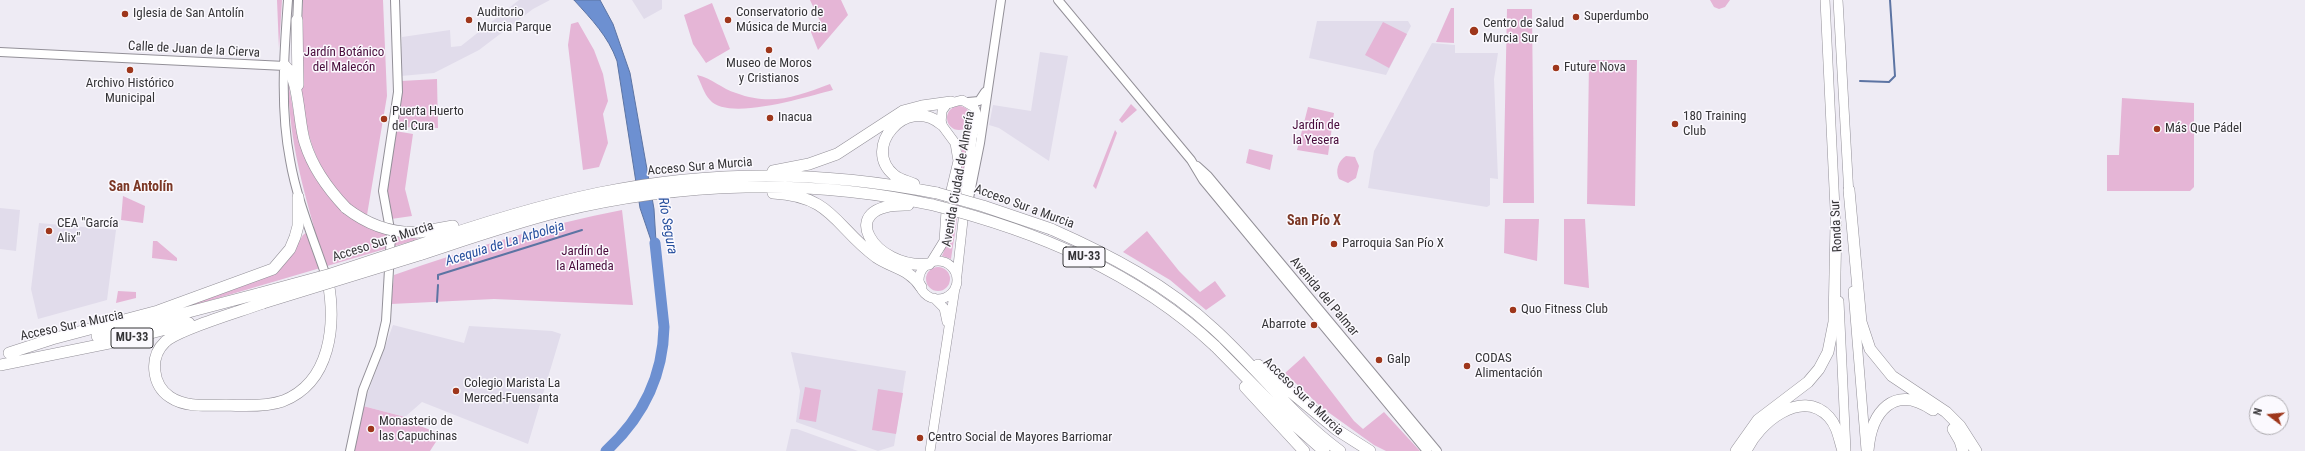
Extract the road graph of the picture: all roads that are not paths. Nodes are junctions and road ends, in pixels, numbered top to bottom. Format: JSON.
{"nodes":[{"id":1,"x":288,"y":0,"type":"edge"},
{"id":2,"x":298,"y":0,"type":"edge"},
{"id":3,"x":395,"y":0,"type":"edge"},
{"id":4,"x":1001,"y":0,"type":"edge"},
{"id":5,"x":1058,"y":0,"type":"edge"},
{"id":6,"x":1825,"y":0,"type":"edge"},
{"id":7,"x":1838,"y":0,"type":"edge"},
{"id":8,"x":297,"y":20,"type":"junction"},
{"id":9,"x":0,"y":52,"type":"edge"},
{"id":10,"x":285,"y":66,"type":"junction"},
{"id":11,"x":987,"y":87,"type":"junction"},
{"id":12,"x":951,"y":102,"type":"junction"},
{"id":13,"x":968,"y":102,"type":"junction"},
{"id":14,"x":300,"y":124,"type":"junction"},
{"id":15,"x":941,"y":124,"type":"junction"},
{"id":16,"x":1191,"y":160,"type":"junction"},
{"id":17,"x":688,"y":185,"type":"junction"},
{"id":18,"x":1849,"y":190,"type":"junction"},
{"id":19,"x":936,"y":193,"type":"junction"},
{"id":20,"x":298,"y":196,"type":"junction"},
{"id":21,"x":600,"y":198,"type":"junction"},
{"id":22,"x":933,"y":205,"type":"junction"},
{"id":23,"x":308,"y":223,"type":"junction"},
{"id":24,"x":1836,"y":224,"type":"junction"},
{"id":25,"x":964,"y":226,"type":"junction"},
{"id":26,"x":296,"y":233,"type":"junction"},
{"id":27,"x":930,"y":263,"type":"junction"},
{"id":28,"x":957,"y":275,"type":"junction"},
{"id":29,"x":328,"y":281,"type":"joint"},
{"id":30,"x":921,"y":287,"type":"junction"},
{"id":31,"x":955,"y":288,"type":"junction"},
{"id":32,"x":262,"y":298,"type":"junction"},
{"id":33,"x":934,"y":298,"type":"junction"},
{"id":34,"x":948,"y":333,"type":"junction"},
{"id":35,"x":1224,"y":339,"type":"junction"},
{"id":36,"x":1215,"y":346,"type":"junction"},
{"id":37,"x":5,"y":354,"type":"edge"},
{"id":38,"x":0,"y":365,"type":"edge"},
{"id":39,"x":350,"y":451,"type":"edge"},
{"id":40,"x":930,"y":451,"type":"edge"},
{"id":41,"x":1304,"y":451,"type":"edge"},
{"id":42,"x":1324,"y":451,"type":"edge"},
{"id":43,"x":1340,"y":451,"type":"edge"},
{"id":44,"x":1370,"y":451,"type":"edge"},
{"id":45,"x":1427,"y":451,"type":"edge"},
{"id":46,"x":1437,"y":451,"type":"edge"},
{"id":47,"x":1736,"y":451,"type":"edge"},
{"id":48,"x":1746,"y":451,"type":"edge"},
{"id":49,"x":1843,"y":451,"type":"edge"},
{"id":50,"x":1846,"y":451,"type":"edge"},
{"id":51,"x":1867,"y":451,"type":"edge"},
{"id":52,"x":1963,"y":451,"type":"edge"},
{"id":53,"x":1976,"y":451,"type":"edge"}],
"edges":[{"from":1,"to":10,"type":"main road"},
{"from":2,"to":8,"type":"main road"},
{"from":3,"to":39,"type":"main road"},
{"from":4,"to":11,"type":"main road","name":"Avenida Ciudad de Almería"},
{"from":5,"to":16,"type":"main road","name":"Avenida del Palmar"},
{"from":6,"to":24,"type":"main road","name":"Ronda Sur"},
{"from":7,"to":18,"type":"main road","name":"Ronda Sur"},
{"from":8,"to":10,"type":"main road"},
{"from":8,"to":14,"type":"highway"},
{"from":9,"to":10,"type":"main road","name":"Calle de Juan de la Cierva"},
{"from":10,"to":14,"type":"highway"},
{"from":10,"to":20,"type":"main road"},
{"from":11,"to":13,"type":"main road","name":"Avenida Ciudad de Almería"},
{"from":11,"to":25,"type":"main road","name":"Avenida Ciudad de Almería"},
{"from":12,"to":13,"type":"main road","name":"Avenida Ciudad de Almería"},
{"from":12,"to":15,"type":"main road","name":"Avenida Ciudad de Almería"},
{"from":12,"to":17,"type":"highway"},
{"from":13,"to":25,"type":"main road"},
{"from":14,"to":21,"type":"highway","bridge":true},
{"from":15,"to":19,"type":"highway"},
{"from":15,"to":27,"type":"main road","name":"Avenida Ciudad de Almería"},
{"from":16,"to":45,"type":"main road","name":"Avenida del Palmar"},
{"from":16,"to":46,"type":"main road","name":"Avenida del Palmar"},
{"from":17,"to":19,"type":"highway","name":"Acceso Sur a Murcia","number":"MU-33"},
{"from":17,"to":21,"type":"highway","name":"Acceso Sur a Murcia","number":"MU-33"},
{"from":17,"to":22,"type":"highway","name":"Acceso Sur a Murcia","number":"MU-33"},
{"from":17,"to":30,"type":"highway"},
{"from":18,"to":51,"type":"main road","name":"Ronda Sur"},
{"from":18,"to":53,"type":"highway"},
{"from":19,"to":35,"type":"highway","name":"Acceso Sur a Murcia","number":"MU-33","bridge":true},
{"from":20,"to":23,"type":"main road"},
{"from":20,"to":26,"type":"highway"},
{"from":21,"to":32,"type":"highway","name":"Acceso Sur a Murcia","number":"MU-33","bridge":true},
{"from":22,"to":27,"type":"highway"},
{"from":22,"to":36,"type":"highway","name":"Acceso Sur a Murcia","number":"MU-33","bridge":true},
{"from":23,"to":26,"type":"highway"},
{"from":23,"to":29,"type":"main road"},
{"from":24,"to":47,"type":"highway"},
{"from":24,"to":50,"type":"main road","name":"Ronda Sur"},
{"from":25,"to":28,"type":"main road","name":"Avenida Ciudad de Almería"},
{"from":26,"to":37,"type":"highway"},
{"from":27,"to":28,"type":"main road"},
{"from":27,"to":30,"type":"main road"},
{"from":28,"to":31,"type":"main road"},
{"from":29,"to":32,"type":"highway"},
{"from":30,"to":33,"type":"main road"},
{"from":31,"to":33,"type":"main road"},
{"from":31,"to":34,"type":"main road"},
{"from":32,"to":37,"type":"highway","name":"Acceso Sur a Murcia","number":"MU-33"},
{"from":32,"to":38,"type":"highway","name":"Acceso Sur a Murcia","number":"MU-33"},
{"from":33,"to":34,"type":"main road"},
{"from":34,"to":40,"type":"main road"},
{"from":35,"to":43,"type":"highway","name":"Acceso Sur a Murcia","number":"MU-33"},
{"from":35,"to":44,"type":"highway"},
{"from":36,"to":41,"type":"highway"},
{"from":36,"to":42,"type":"highway","name":"Acceso Sur a Murcia","number":"MU-33"},
{"from":48,"to":49,"type":"highway"},
{"from":51,"to":52,"type":"highway"}]}
